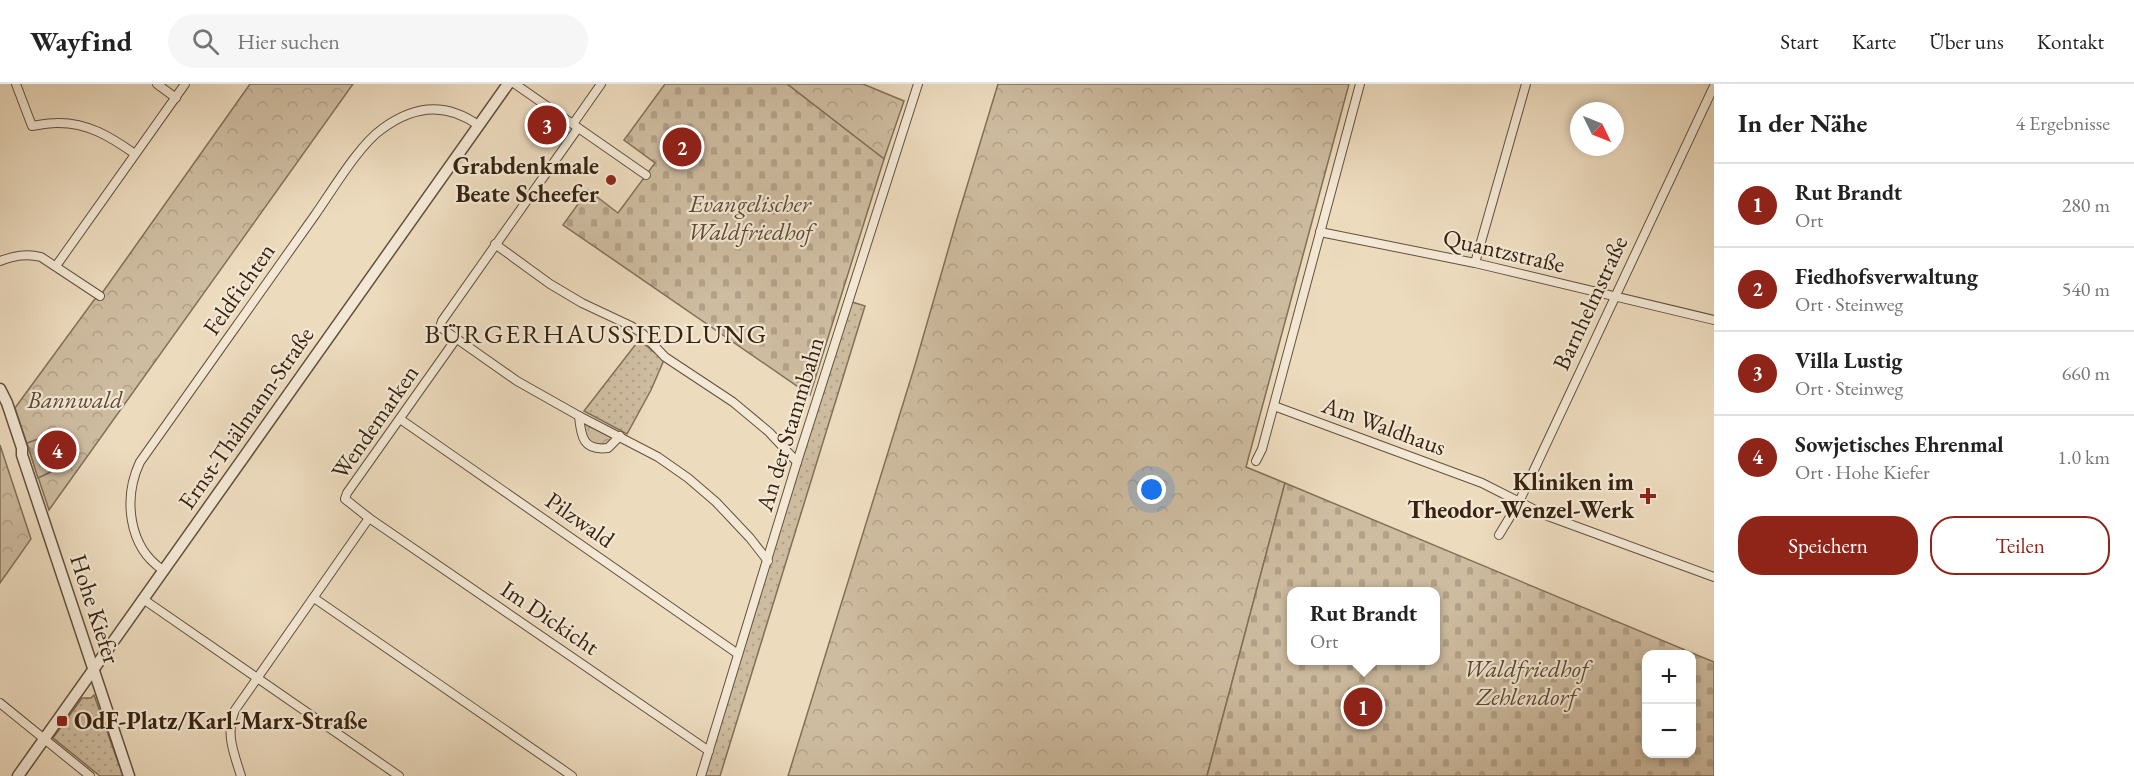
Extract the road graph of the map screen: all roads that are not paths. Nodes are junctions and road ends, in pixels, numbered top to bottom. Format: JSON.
{"nodes":[{"id":1,"x":16,"y":84,"type":"edge"},
{"id":2,"x":157,"y":84,"type":"edge"},
{"id":3,"x":185,"y":84,"type":"edge"},
{"id":4,"x":508,"y":84,"type":"edge"},
{"id":5,"x":515,"y":84,"type":"edge"},
{"id":6,"x":601,"y":84,"type":"edge"},
{"id":7,"x":918,"y":84,"type":"edge"},
{"id":8,"x":1360,"y":84,"type":"edge"},
{"id":9,"x":1526,"y":84,"type":"edge"},
{"id":10,"x":1714,"y":86,"type":"edge"},
{"id":11,"x":176,"y":98,"type":"junction"},
{"id":12,"x":478,"y":125,"type":"junction"},
{"id":13,"x":576,"y":126,"type":"junction"},
{"id":14,"x":135,"y":154,"type":"junction"},
{"id":15,"x":646,"y":174,"type":"dead end"},
{"id":16,"x":1320,"y":232,"type":"junction"},
{"id":17,"x":495,"y":244,"type":"junction"},
{"id":18,"x":0,"y":261,"type":"edge"},
{"id":19,"x":1475,"y":263,"type":"junction"},
{"id":20,"x":56,"y":266,"type":"junction"},
{"id":21,"x":100,"y":296,"type":"dead end"},
{"id":22,"x":1614,"y":297,"type":"junction"},
{"id":23,"x":1714,"y":320,"type":"edge"},
{"id":24,"x":456,"y":339,"type":"junction"},
{"id":25,"x":2,"y":394,"type":"edge"},
{"id":26,"x":1274,"y":406,"type":"junction"},
{"id":27,"x":579,"y":416,"type":"junction"},
{"id":28,"x":400,"y":419,"type":"junction"},
{"id":29,"x":620,"y":436,"type":"junction"},
{"id":30,"x":1256,"y":461,"type":"dead end"},
{"id":31,"x":797,"y":462,"type":"junction"},
{"id":32,"x":1519,"y":501,"type":"junction"},
{"id":33,"x":369,"y":518,"type":"junction"},
{"id":34,"x":1499,"y":535,"type":"dead end"},
{"id":35,"x":768,"y":561,"type":"junction"},
{"id":36,"x":163,"y":570,"type":"junction"},
{"id":37,"x":1714,"y":577,"type":"edge"},
{"id":38,"x":314,"y":598,"type":"junction"},
{"id":39,"x":143,"y":599,"type":"junction"},
{"id":40,"x":738,"y":654,"type":"junction"},
{"id":41,"x":92,"y":671,"type":"junction"},
{"id":42,"x":258,"y":679,"type":"junction"},
{"id":43,"x":0,"y":703,"type":"edge"},
{"id":44,"x":44,"y":739,"type":"junction"},
{"id":45,"x":709,"y":751,"type":"junction"},
{"id":46,"x":18,"y":776,"type":"edge"},
{"id":47,"x":90,"y":776,"type":"edge"},
{"id":48,"x":129,"y":776,"type":"edge"},
{"id":49,"x":242,"y":776,"type":"edge"},
{"id":50,"x":399,"y":776,"type":"edge"},
{"id":51,"x":572,"y":776,"type":"edge"},
{"id":52,"x":701,"y":776,"type":"edge"}],
"edges":[{"from":1,"to":14,"type":"street"},
{"from":2,"to":11,"type":"street"},
{"from":3,"to":11,"type":"street"},
{"from":4,"to":12,"type":"street","name":"Ernst-Thälmann-Straße"},
{"from":5,"to":13,"type":"street"},
{"from":6,"to":13,"type":"street"},
{"from":7,"to":31,"type":"street","name":"An der Stammbahn"},
{"from":8,"to":16,"type":"street"},
{"from":9,"to":19,"type":"street"},
{"from":10,"to":22,"type":"street","name":"Barnhelmstraße"},
{"from":11,"to":14,"type":"street"},
{"from":12,"to":36,"type":"street","name":"Ernst-Thälmann-Straße"},
{"from":12,"to":36,"type":"street","name":"Feldfichten"},
{"from":13,"to":15,"type":"street"},
{"from":13,"to":17,"type":"street"},
{"from":14,"to":20,"type":"street"},
{"from":16,"to":19,"type":"street","name":"Quantzstraße"},
{"from":16,"to":26,"type":"street"},
{"from":17,"to":24,"type":"street"},
{"from":17,"to":31,"type":"street"},
{"from":18,"to":20,"type":"street"},
{"from":19,"to":22,"type":"street","name":"Quantzstraße"},
{"from":20,"to":21,"type":"street"},
{"from":22,"to":23,"type":"street","name":"Quantzstraße"},
{"from":22,"to":32,"type":"street","name":"Barnhelmstraße"},
{"from":24,"to":27,"type":"street"},
{"from":24,"to":28,"type":"street","name":"Wendemarken"},
{"from":25,"to":41,"type":"street","name":"Hohe Kiefer"},
{"from":26,"to":30,"type":"street"},
{"from":26,"to":32,"type":"street","name":"Am Waldhaus"},
{"from":27,"to":29,"type":"street"},
{"from":27,"to":29,"type":"street"},
{"from":28,"to":33,"type":"street","name":"Wendemarken"},
{"from":28,"to":40,"type":"street","name":"Pilzwald"},
{"from":29,"to":35,"type":"street"},
{"from":31,"to":35,"type":"street","name":"An der Stammbahn"},
{"from":32,"to":34,"type":"street","name":"Barnhelmstraße"},
{"from":32,"to":37,"type":"street","name":"Am Waldhaus"},
{"from":33,"to":38,"type":"street"},
{"from":33,"to":45,"type":"street","name":"Im Dickicht"},
{"from":35,"to":40,"type":"street","name":"An der Stammbahn"},
{"from":36,"to":39,"type":"street","name":"Ernst-Thälmann-Straße"},
{"from":38,"to":42,"type":"street"},
{"from":38,"to":51,"type":"street"},
{"from":39,"to":41,"type":"street","name":"Ernst-Thälmann-Straße"},
{"from":39,"to":42,"type":"street"},
{"from":40,"to":45,"type":"street","name":"An der Stammbahn"},
{"from":41,"to":44,"type":"street","name":"Ernst-Thälmann-Straße"},
{"from":41,"to":48,"type":"street","name":"Hohe Kiefer"},
{"from":42,"to":49,"type":"street"},
{"from":42,"to":50,"type":"street"},
{"from":43,"to":44,"type":"street"},
{"from":44,"to":46,"type":"street","name":"Ernst-Thälmann-Straße"},
{"from":44,"to":47,"type":"street"},
{"from":45,"to":52,"type":"street","name":"An der Stammbahn"}]}
